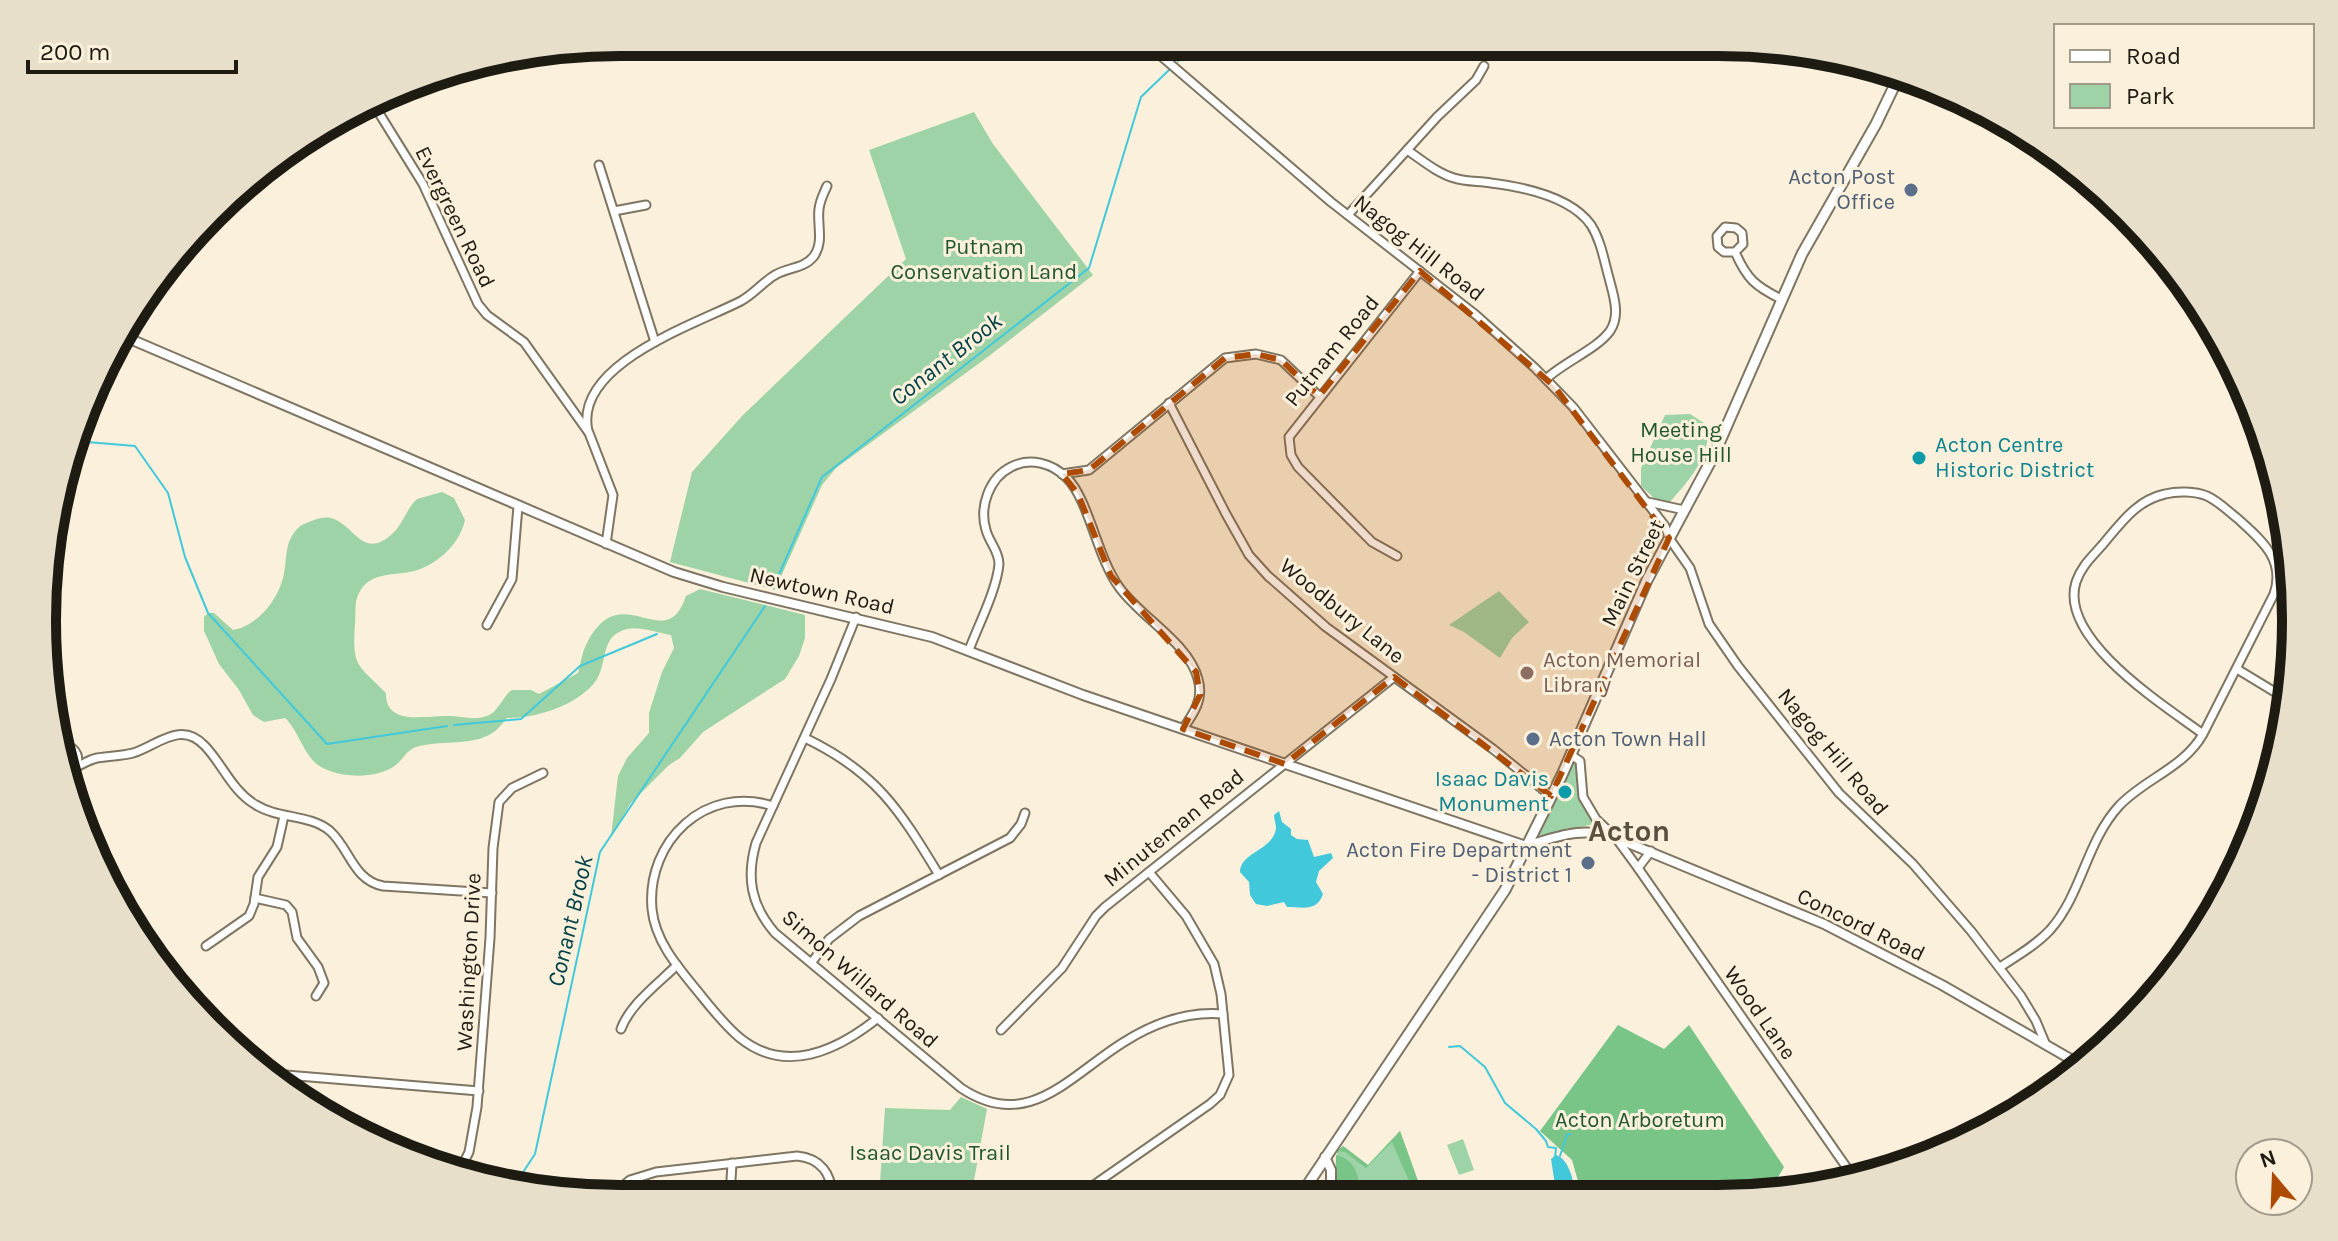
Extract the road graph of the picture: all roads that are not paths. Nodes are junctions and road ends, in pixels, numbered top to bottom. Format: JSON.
{"nodes":[{"id":1,"x":1161,"y":56,"type":"edge"},
{"id":2,"x":1484,"y":66,"type":"dead end"},
{"id":3,"x":1895,"y":85,"type":"edge"},
{"id":4,"x":378,"y":111,"type":"edge"},
{"id":5,"x":1407,"y":150,"type":"junction"},
{"id":6,"x":599,"y":165,"type":"dead end"},
{"id":7,"x":827,"y":186,"type":"dead end"},
{"id":8,"x":646,"y":205,"type":"dead end"},
{"id":9,"x":614,"y":211,"type":"junction"},
{"id":10,"x":1348,"y":215,"type":"junction"},
{"id":11,"x":1735,"y":252,"type":"dead end"},
{"id":12,"x":1420,"y":271,"type":"junction"},
{"id":13,"x":1781,"y":299,"type":"junction"},
{"id":14,"x":131,"y":340,"type":"edge"},
{"id":15,"x":655,"y":342,"type":"junction"},
{"id":16,"x":1546,"y":379,"type":"junction"},
{"id":17,"x":1319,"y":396,"type":"junction"},
{"id":18,"x":1169,"y":403,"type":"junction"},
{"id":19,"x":589,"y":433,"type":"junction"},
{"id":20,"x":1062,"y":474,"type":"junction"},
{"id":21,"x":1648,"y":502,"type":"junction"},
{"id":22,"x":518,"y":506,"type":"junction"},
{"id":23,"x":1684,"y":510,"type":"junction"},
{"id":24,"x":1669,"y":538,"type":"junction"},
{"id":25,"x":606,"y":544,"type":"junction"},
{"id":26,"x":1397,"y":556,"type":"dead end"},
{"id":27,"x":856,"y":617,"type":"junction"},
{"id":28,"x":487,"y":625,"type":"dead end"},
{"id":29,"x":969,"y":650,"type":"junction"},
{"id":30,"x":2237,"y":669,"type":"junction"},
{"id":31,"x":1394,"y":677,"type":"junction"},
{"id":32,"x":2277,"y":693,"type":"edge"},
{"id":33,"x":1183,"y":729,"type":"junction"},
{"id":34,"x":2203,"y":734,"type":"junction"},
{"id":35,"x":805,"y":738,"type":"junction"},
{"id":36,"x":71,"y":748,"type":"edge"},
{"id":37,"x":74,"y":749,"type":"junction"},
{"id":38,"x":1571,"y":755,"type":"junction"},
{"id":39,"x":95,"y":759,"type":"junction"},
{"id":40,"x":1285,"y":764,"type":"junction"},
{"id":41,"x":74,"y":765,"type":"edge"},
{"id":42,"x":75,"y":767,"type":"edge"},
{"id":43,"x":543,"y":773,"type":"dead end"},
{"id":44,"x":1551,"y":796,"type":"junction"},
{"id":45,"x":773,"y":806,"type":"junction"},
{"id":46,"x":1025,"y":813,"type":"dead end"},
{"id":47,"x":284,"y":816,"type":"junction"},
{"id":48,"x":1616,"y":838,"type":"junction"},
{"id":49,"x":1526,"y":846,"type":"junction"},
{"id":50,"x":1651,"y":851,"type":"junction"},
{"id":51,"x":1638,"y":868,"type":"junction"},
{"id":52,"x":1149,"y":872,"type":"junction"},
{"id":53,"x":939,"y":875,"type":"junction"},
{"id":54,"x":492,"y":893,"type":"junction"},
{"id":55,"x":255,"y":898,"type":"junction"},
{"id":56,"x":206,"y":946,"type":"dead end"},
{"id":57,"x":812,"y":962,"type":"junction"},
{"id":58,"x":677,"y":965,"type":"junction"},
{"id":59,"x":2000,"y":967,"type":"junction"},
{"id":60,"x":316,"y":996,"type":"dead end"},
{"id":61,"x":1223,"y":1014,"type":"junction"},
{"id":62,"x":878,"y":1018,"type":"junction"},
{"id":63,"x":621,"y":1029,"type":"dead end"},
{"id":64,"x":1001,"y":1030,"type":"dead end"},
{"id":65,"x":2046,"y":1045,"type":"junction"},
{"id":66,"x":2072,"y":1060,"type":"edge"},
{"id":67,"x":287,"y":1075,"type":"edge"},
{"id":68,"x":479,"y":1091,"type":"junction"},
{"id":69,"x":1325,"y":1157,"type":"junction"},
{"id":70,"x":464,"y":1163,"type":"edge"},
{"id":71,"x":732,"y":1163,"type":"junction"},
{"id":72,"x":1848,"y":1170,"type":"edge"},
{"id":73,"x":624,"y":1185,"type":"edge"},
{"id":74,"x":731,"y":1185,"type":"edge"},
{"id":75,"x":831,"y":1185,"type":"edge"},
{"id":76,"x":1093,"y":1185,"type":"edge"},
{"id":77,"x":1307,"y":1185,"type":"edge"},
{"id":78,"x":1331,"y":1185,"type":"edge"}],
"edges":[{"from":1,"to":10,"type":"street","name":"Nagog Hill Road"},
{"from":2,"to":5,"type":"street"},
{"from":3,"to":13,"type":"main road","name":"Main Street"},
{"from":4,"to":19,"type":"street","name":"Evergreen Road"},
{"from":5,"to":10,"type":"street"},
{"from":5,"to":16,"type":"street"},
{"from":6,"to":9,"type":"street"},
{"from":7,"to":15,"type":"street"},
{"from":8,"to":9,"type":"street"},
{"from":9,"to":15,"type":"street"},
{"from":10,"to":12,"type":"street","name":"Nagog Hill Road"},
{"from":11,"to":13,"type":"street"},
{"from":12,"to":16,"type":"street","name":"Nagog Hill Road"},
{"from":12,"to":17,"type":"street","name":"Putnam Road"},
{"from":13,"to":23,"type":"main road","name":"Main Street"},
{"from":14,"to":22,"type":"street","name":"Newtown Road"},
{"from":15,"to":19,"type":"street"},
{"from":16,"to":21,"type":"street","name":"Nagog Hill Road"},
{"from":17,"to":18,"type":"street"},
{"from":17,"to":26,"type":"street","name":"Putnam Road"},
{"from":18,"to":20,"type":"street"},
{"from":18,"to":31,"type":"street","name":"Woodbury Lane"},
{"from":19,"to":25,"type":"street","name":"Evergreen Road"},
{"from":20,"to":29,"type":"street"},
{"from":20,"to":33,"type":"street"},
{"from":21,"to":23,"type":"street"},
{"from":21,"to":24,"type":"street","name":"Nagog Hill Road"},
{"from":22,"to":25,"type":"street","name":"Newtown Road"},
{"from":22,"to":28,"type":"street"},
{"from":23,"to":24,"type":"main road","name":"Main Street"},
{"from":24,"to":38,"type":"main road","name":"Main Street"},
{"from":24,"to":59,"type":"street","name":"Nagog Hill Road"},
{"from":25,"to":27,"type":"street","name":"Newtown Road"},
{"from":27,"to":29,"type":"street","name":"Newtown Road"},
{"from":27,"to":35,"type":"street","name":"Simon Willard Road"},
{"from":29,"to":33,"type":"street","name":"Newtown Road"},
{"from":30,"to":32,"type":"street"},
{"from":30,"to":34,"type":"street"},
{"from":30,"to":34,"type":"street"},
{"from":31,"to":40,"type":"street","name":"Minuteman Road"},
{"from":31,"to":44,"type":"street","name":"Woodbury Lane"},
{"from":33,"to":40,"type":"street","name":"Newtown Road"},
{"from":34,"to":59,"type":"street"},
{"from":35,"to":45,"type":"street","name":"Simon Willard Road"},
{"from":35,"to":53,"type":"street"},
{"from":36,"to":37,"type":"street"},
{"from":37,"to":39,"type":"street"},
{"from":37,"to":41,"type":"street"},
{"from":38,"to":44,"type":"main road","name":"Main Street"},
{"from":38,"to":48,"type":"street","name":"Concord Road"},
{"from":39,"to":42,"type":"street"},
{"from":39,"to":47,"type":"street"},
{"from":40,"to":49,"type":"street","name":"Newtown Road"},
{"from":40,"to":52,"type":"street","name":"Minuteman Road"},
{"from":43,"to":54,"type":"street","name":"Washington Drive"},
{"from":44,"to":49,"type":"main road","name":"Main Street"},
{"from":45,"to":57,"type":"street","name":"Simon Willard Road"},
{"from":45,"to":58,"type":"street"},
{"from":46,"to":53,"type":"street"},
{"from":47,"to":54,"type":"street"},
{"from":47,"to":55,"type":"street"},
{"from":48,"to":49,"type":"street","name":"Concord Road"},
{"from":48,"to":50,"type":"street","name":"Concord Road"},
{"from":48,"to":51,"type":"street","name":"Wood Lane"},
{"from":49,"to":69,"type":"main road","name":"Main Street"},
{"from":50,"to":51,"type":"street"},
{"from":50,"to":65,"type":"street","name":"Concord Road"},
{"from":51,"to":72,"type":"street","name":"Wood Lane"},
{"from":52,"to":61,"type":"street"},
{"from":52,"to":64,"type":"street","name":"Minuteman Road"},
{"from":53,"to":57,"type":"street"},
{"from":54,"to":68,"type":"street","name":"Washington Drive"},
{"from":55,"to":56,"type":"street"},
{"from":55,"to":60,"type":"street"},
{"from":57,"to":62,"type":"street","name":"Simon Willard Road"},
{"from":58,"to":62,"type":"street"},
{"from":58,"to":63,"type":"street"},
{"from":59,"to":65,"type":"street","name":"Nagog Hill Road"},
{"from":61,"to":62,"type":"street","name":"Simon Willard Road"},
{"from":61,"to":76,"type":"street"},
{"from":65,"to":66,"type":"street","name":"Concord Road"},
{"from":67,"to":68,"type":"street"},
{"from":68,"to":70,"type":"street","name":"Washington Drive"},
{"from":69,"to":77,"type":"main road","name":"Main Street"},
{"from":69,"to":78,"type":"street"},
{"from":71,"to":73,"type":"street"},
{"from":71,"to":74,"type":"street"},
{"from":71,"to":75,"type":"street"}]}
